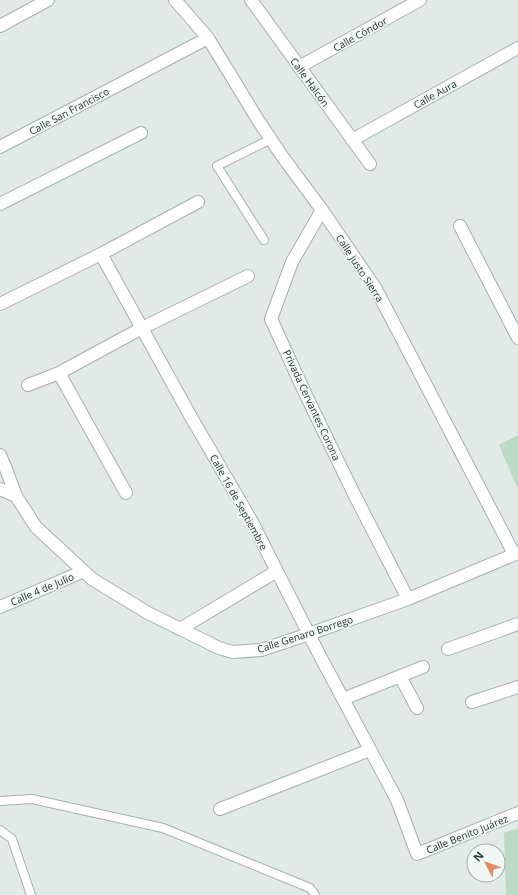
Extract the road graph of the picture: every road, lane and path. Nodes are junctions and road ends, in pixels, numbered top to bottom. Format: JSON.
{"nodes":[{"id":1,"x":48,"y":0,"type":"edge"},
{"id":2,"x":175,"y":0,"type":"edge"},
{"id":3,"x":251,"y":0,"type":"edge"},
{"id":4,"x":420,"y":0,"type":"edge"},
{"id":5,"x":0,"y":26,"type":"edge"},
{"id":6,"x":208,"y":38,"type":"junction"},
{"id":7,"x":518,"y":48,"type":"edge"},
{"id":8,"x":299,"y":67,"type":"junction"},
{"id":9,"x":141,"y":133,"type":"dead end"},
{"id":10,"x":271,"y":139,"type":"junction"},
{"id":11,"x":352,"y":140,"type":"junction"},
{"id":12,"x":0,"y":147,"type":"edge"},
{"id":13,"x":370,"y":164,"type":"dead end"},
{"id":14,"x":198,"y":202,"type":"dead end"},
{"id":15,"x":0,"y":204,"type":"edge"},
{"id":16,"x":322,"y":210,"type":"junction"},
{"id":17,"x":460,"y":226,"type":"dead end"},
{"id":18,"x":264,"y":240,"type":"dead end"},
{"id":19,"x":101,"y":254,"type":"junction"},
{"id":20,"x":248,"y":276,"type":"dead end"},
{"id":21,"x":0,"y":304,"type":"edge"},
{"id":22,"x":142,"y":328,"type":"junction"},
{"id":23,"x":518,"y":338,"type":"edge"},
{"id":24,"x":59,"y":373,"type":"junction"},
{"id":25,"x":28,"y":385,"type":"dead end"},
{"id":26,"x":0,"y":455,"type":"edge"},
{"id":27,"x":0,"y":489,"type":"edge"},
{"id":28,"x":126,"y":493,"type":"dead end"},
{"id":29,"x":16,"y":496,"type":"junction"},
{"id":30,"x":516,"y":554,"type":"edge"},
{"id":31,"x":84,"y":571,"type":"junction"},
{"id":32,"x":277,"y":571,"type":"junction"},
{"id":33,"x":408,"y":599,"type":"junction"},
{"id":34,"x":0,"y":607,"type":"edge"},
{"id":35,"x":518,"y":624,"type":"edge"},
{"id":36,"x":180,"y":629,"type":"junction"},
{"id":37,"x":309,"y":634,"type":"junction"},
{"id":38,"x":448,"y":650,"type":"dead end"},
{"id":39,"x":423,"y":667,"type":"dead end"},
{"id":40,"x":400,"y":676,"type":"junction"},
{"id":41,"x":518,"y":688,"type":"edge"},
{"id":42,"x":343,"y":699,"type":"junction"},
{"id":43,"x":472,"y":702,"type":"dead end"},
{"id":44,"x":417,"y":708,"type":"dead end"},
{"id":45,"x":370,"y":750,"type":"junction"},
{"id":46,"x":0,"y":801,"type":"edge"},
{"id":47,"x":220,"y":809,"type":"dead end"},
{"id":48,"x":518,"y":813,"type":"edge"},
{"id":49,"x":0,"y":830,"type":"edge"},
{"id":50,"x":417,"y":854,"type":"joint"},
{"id":51,"x":31,"y":895,"type":"edge"},
{"id":52,"x":315,"y":895,"type":"edge"}],
"edges":[{"from":1,"to":5,"type":"street"},
{"from":2,"to":6,"type":"street","name":"Calle Justo Sierra"},
{"from":3,"to":8,"type":"street","name":"Calle Halcón"},
{"from":4,"to":8,"type":"street","name":"Calle Cóndor"},
{"from":6,"to":10,"type":"street","name":"Calle Justo Sierra"},
{"from":6,"to":12,"type":"street","name":"Calle San Francisco"},
{"from":7,"to":11,"type":"street","name":"Calle Aura"},
{"from":8,"to":11,"type":"street","name":"Calle Halcón"},
{"from":9,"to":15,"type":"street"},
{"from":10,"to":16,"type":"street","name":"Calle Justo Sierra"},
{"from":10,"to":18,"type":"lane"},
{"from":11,"to":13,"type":"street","name":"Calle Halcón"},
{"from":14,"to":19,"type":"street"},
{"from":16,"to":30,"type":"street","name":"Calle Justo Sierra"},
{"from":16,"to":33,"type":"street","name":"Privada Cervantes Corona"},
{"from":17,"to":23,"type":"street"},
{"from":19,"to":21,"type":"street"},
{"from":19,"to":22,"type":"street","name":"Calle 16 de Septiembre"},
{"from":20,"to":22,"type":"street"},
{"from":22,"to":24,"type":"street"},
{"from":22,"to":32,"type":"street","name":"Calle 16 de Septiembre"},
{"from":24,"to":25,"type":"street"},
{"from":24,"to":28,"type":"street"},
{"from":26,"to":29,"type":"street","name":"Calle Genaro Borrego"},
{"from":27,"to":29,"type":"street"},
{"from":29,"to":31,"type":"street","name":"Calle Genaro Borrego"},
{"from":30,"to":33,"type":"street","name":"Calle Genaro Borrego"},
{"from":31,"to":34,"type":"street","name":"Calle 4 de Julio"},
{"from":31,"to":36,"type":"street","name":"Calle Genaro Borrego"},
{"from":32,"to":36,"type":"street"},
{"from":32,"to":37,"type":"street","name":"Calle 16 de Septiembre"},
{"from":33,"to":37,"type":"street","name":"Calle Genaro Borrego"},
{"from":35,"to":38,"type":"street"},
{"from":36,"to":37,"type":"street","name":"Calle Genaro Borrego"},
{"from":37,"to":42,"type":"street","name":"Calle 16 de Septiembre"},
{"from":39,"to":40,"type":"street"},
{"from":40,"to":42,"type":"street"},
{"from":40,"to":44,"type":"street"},
{"from":41,"to":43,"type":"street"},
{"from":42,"to":45,"type":"street","name":"Calle 16 de Septiembre"},
{"from":45,"to":47,"type":"street"},
{"from":45,"to":50,"type":"street","name":"Calle 16 de Septiembre"},
{"from":46,"to":52,"type":"lane"},
{"from":48,"to":50,"type":"street","name":"Calle Benito Juárez"},
{"from":49,"to":51,"type":"lane"}]}
